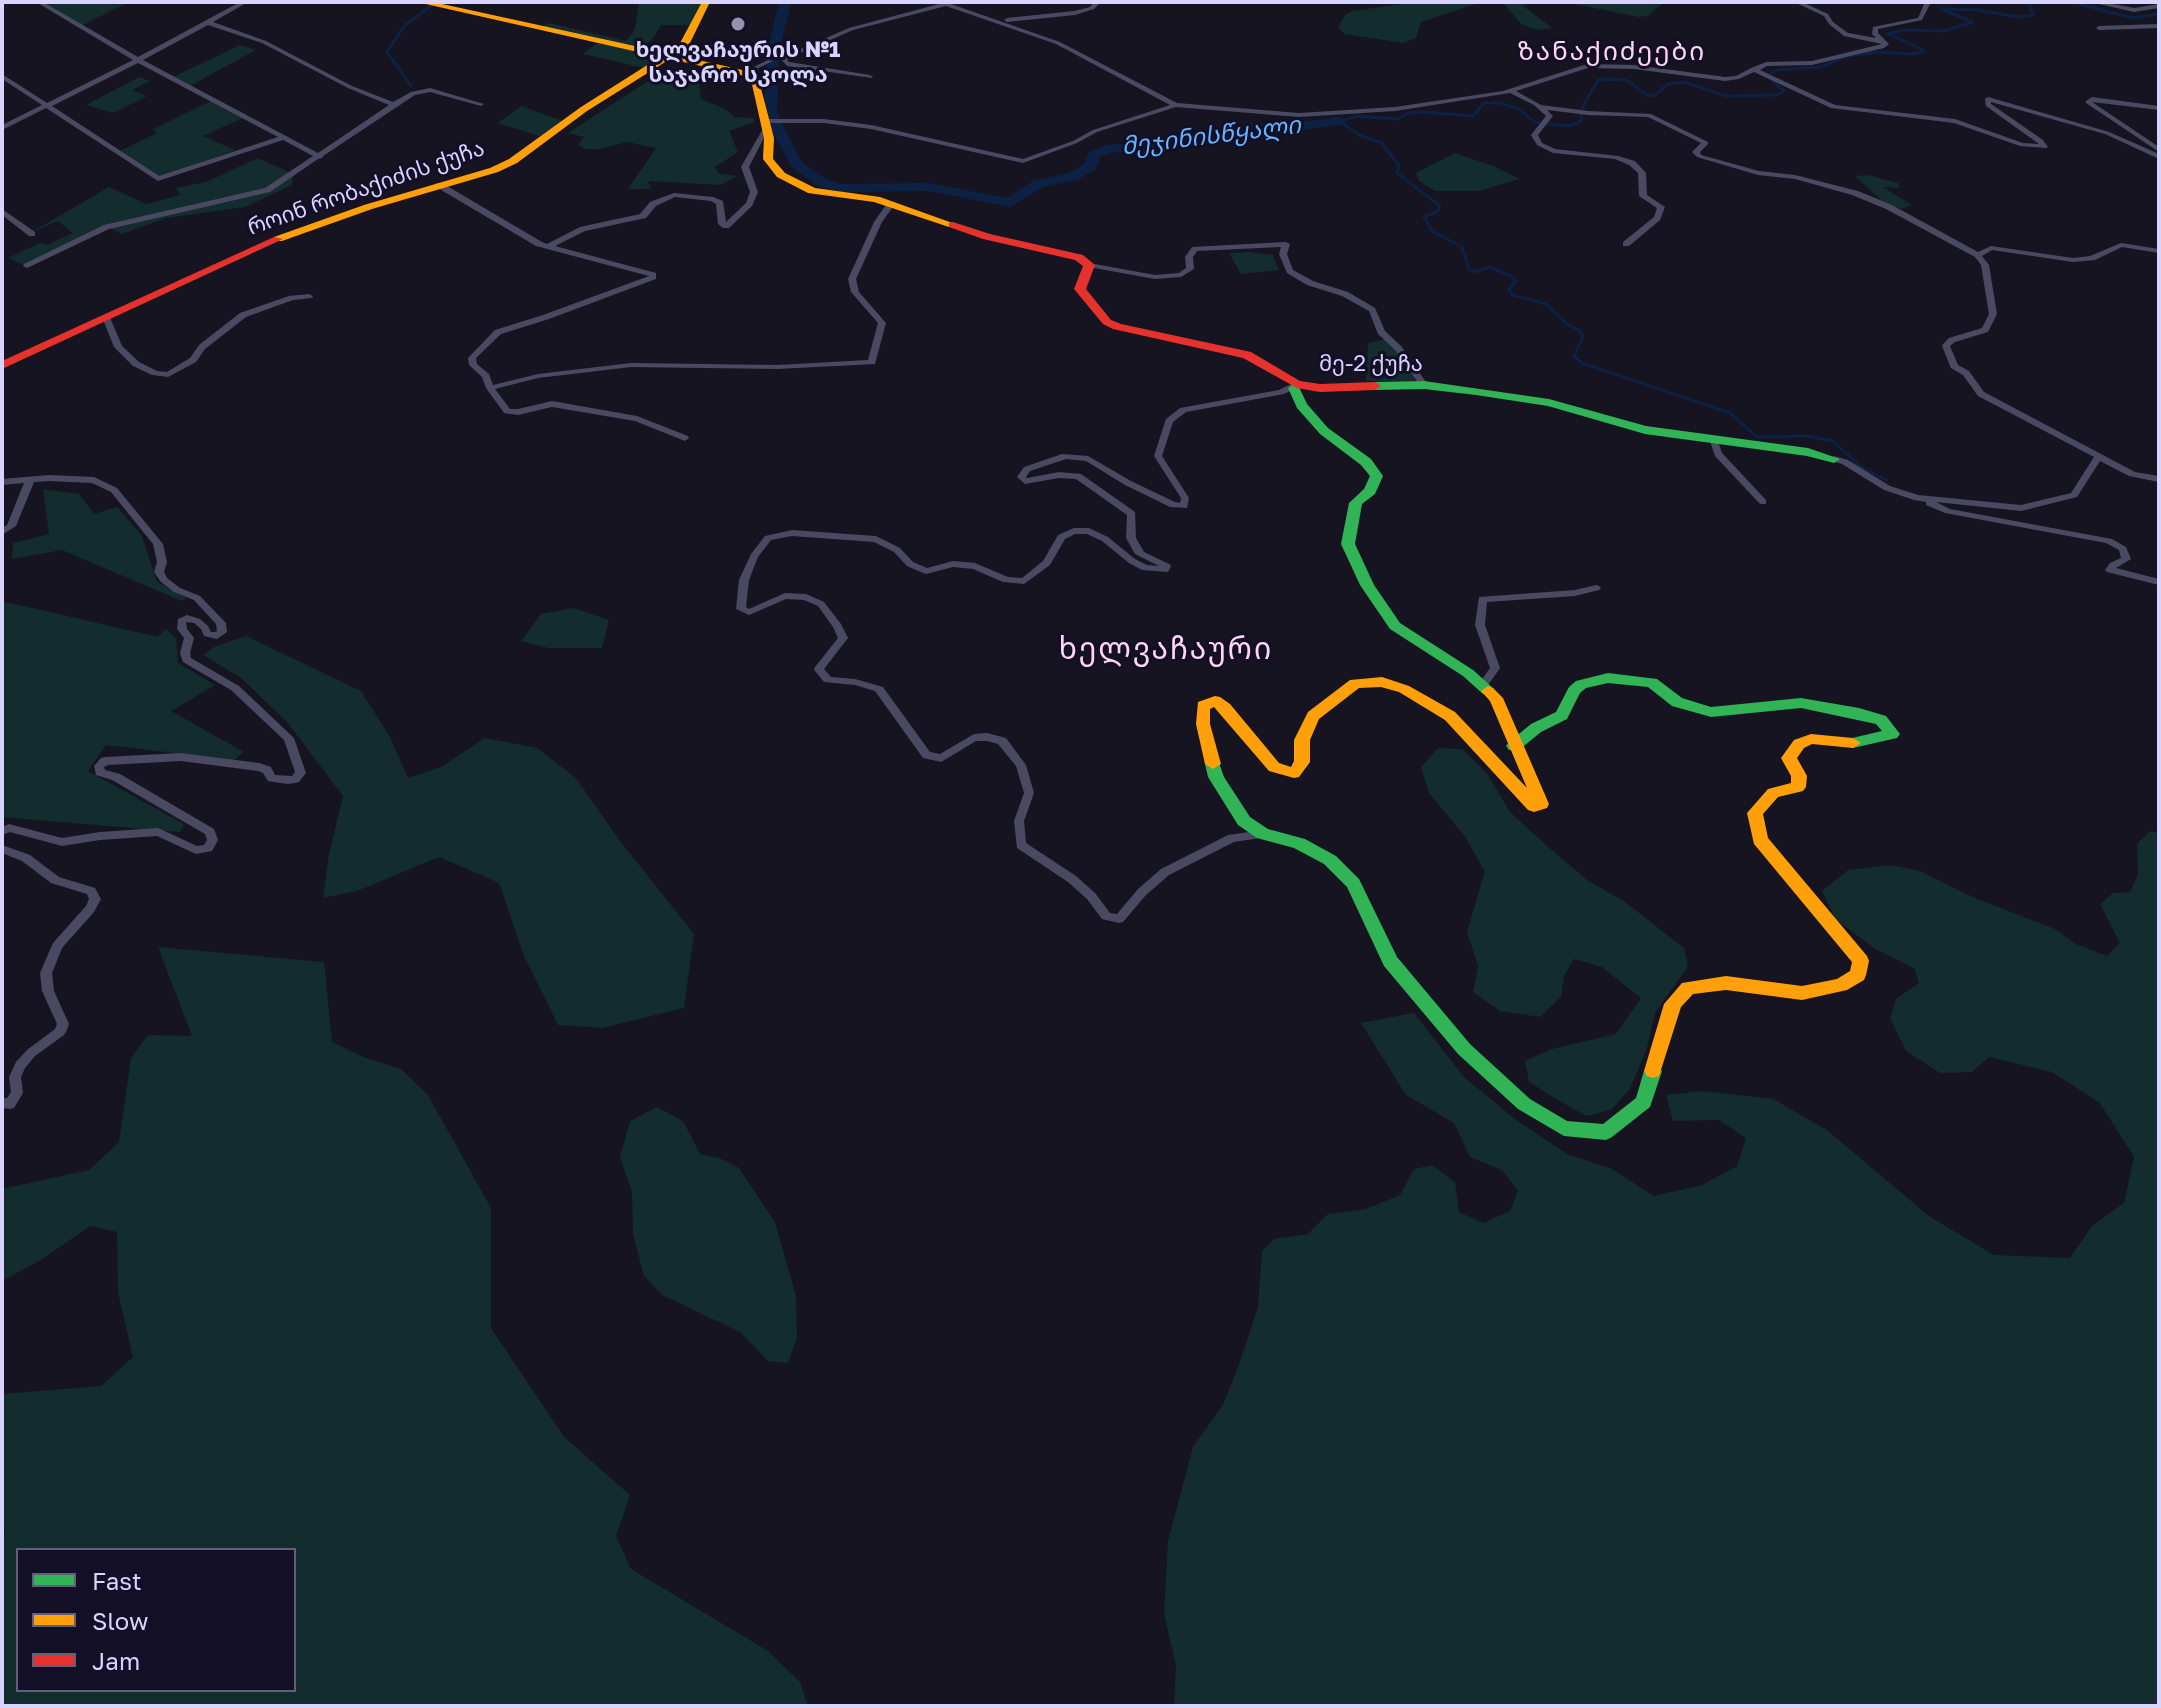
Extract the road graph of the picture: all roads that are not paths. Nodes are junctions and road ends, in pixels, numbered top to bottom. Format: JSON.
{"nodes":[{"id":1,"x":39,"y":2,"type":"edge"},
{"id":2,"x":245,"y":2,"type":"edge"},
{"id":3,"x":421,"y":2,"type":"edge"},
{"id":4,"x":706,"y":2,"type":"edge"},
{"id":5,"x":1098,"y":2,"type":"edge"},
{"id":6,"x":1797,"y":2,"type":"edge"},
{"id":7,"x":1928,"y":2,"type":"edge"},
{"id":8,"x":2093,"y":2,"type":"edge"},
{"id":9,"x":943,"y":3,"type":"edge"},
{"id":10,"x":433,"y":4,"type":"edge"},
{"id":11,"x":2157,"y":8,"type":"edge"},
{"id":12,"x":998,"y":20,"type":"junction"},
{"id":13,"x":209,"y":23,"type":"junction"},
{"id":14,"x":2159,"y":26,"type":"edge"},
{"id":15,"x":2099,"y":28,"type":"dead end"},
{"id":16,"x":1884,"y":41,"type":"junction"},
{"id":17,"x":668,"y":57,"type":"junction"},
{"id":18,"x":138,"y":60,"type":"junction"},
{"id":19,"x":770,"y":61,"type":"dead end"},
{"id":20,"x":1753,"y":69,"type":"junction"},
{"id":21,"x":744,"y":73,"type":"junction"},
{"id":22,"x":2,"y":76,"type":"edge"},
{"id":23,"x":870,"y":77,"type":"dead end"},
{"id":24,"x":1512,"y":92,"type":"junction"},
{"id":25,"x":481,"y":104,"type":"dead end"},
{"id":26,"x":44,"y":105,"type":"junction"},
{"id":27,"x":394,"y":105,"type":"junction"},
{"id":28,"x":1176,"y":105,"type":"junction"},
{"id":29,"x":1540,"y":107,"type":"junction"},
{"id":30,"x":2159,"y":108,"type":"edge"},
{"id":31,"x":767,"y":123,"type":"junction"},
{"id":32,"x":2,"y":128,"type":"edge"},
{"id":33,"x":282,"y":138,"type":"junction"},
{"id":34,"x":2159,"y":150,"type":"edge"},
{"id":35,"x":320,"y":157,"type":"junction"},
{"id":36,"x":2159,"y":157,"type":"edge"},
{"id":37,"x":439,"y":185,"type":"junction"},
{"id":38,"x":891,"y":204,"type":"junction"},
{"id":39,"x":2,"y":211,"type":"edge"},
{"id":40,"x":32,"y":234,"type":"dead end"},
{"id":41,"x":1626,"y":244,"type":"dead end"},
{"id":42,"x":547,"y":247,"type":"junction"},
{"id":43,"x":2159,"y":251,"type":"edge"},
{"id":44,"x":1978,"y":255,"type":"junction"},
{"id":45,"x":1089,"y":265,"type":"junction"},
{"id":46,"x":27,"y":266,"type":"dead end"},
{"id":47,"x":309,"y":296,"type":"dead end"},
{"id":48,"x":106,"y":317,"type":"junction"},
{"id":49,"x":2,"y":365,"type":"edge"},
{"id":50,"x":1424,"y":385,"type":"junction"},
{"id":51,"x":1296,"y":386,"type":"junction"},
{"id":52,"x":490,"y":388,"type":"junction"},
{"id":53,"x":685,"y":438,"type":"dead end"},
{"id":54,"x":1714,"y":441,"type":"junction"},
{"id":55,"x":2098,"y":457,"type":"junction"},
{"id":56,"x":1834,"y":459,"type":"joint"},
{"id":57,"x":2159,"y":479,"type":"edge"},
{"id":58,"x":30,"y":480,"type":"junction"},
{"id":59,"x":2,"y":482,"type":"edge"},
{"id":60,"x":1917,"y":498,"type":"junction"},
{"id":61,"x":1763,"y":502,"type":"dead end"},
{"id":62,"x":2,"y":532,"type":"edge"},
{"id":63,"x":2159,"y":582,"type":"edge"},
{"id":64,"x":1596,"y":588,"type":"dead end"},
{"id":65,"x":1482,"y":686,"type":"junction"},
{"id":66,"x":1514,"y":746,"type":"junction"},
{"id":67,"x":2,"y":831,"type":"edge"},
{"id":68,"x":1263,"y":834,"type":"junction"},
{"id":69,"x":2,"y":849,"type":"edge"},
{"id":70,"x":2,"y":1103,"type":"edge"}],
"edges":[{"from":1,"to":18,"type":"street"},
{"from":2,"to":13,"type":"street"},
{"from":3,"to":10,"type":"street"},
{"from":4,"to":17,"type":"street","name":"როინ რობაქიძის ქუჩა"},
{"from":5,"to":12,"type":"street"},
{"from":6,"to":16,"type":"street"},
{"from":7,"to":16,"type":"street"},
{"from":8,"to":11,"type":"street"},
{"from":9,"to":12,"type":"street"},
{"from":9,"to":23,"type":"street"},
{"from":10,"to":17,"type":"street"},
{"from":12,"to":28,"type":"street"},
{"from":13,"to":18,"type":"street"},
{"from":13,"to":27,"type":"street"},
{"from":14,"to":15,"type":"street"},
{"from":16,"to":20,"type":"street"},
{"from":17,"to":21,"type":"street"},
{"from":17,"to":37,"type":"street","name":"როინ რობაქიძის ქუჩა"},
{"from":18,"to":26,"type":"street"},
{"from":18,"to":33,"type":"street"},
{"from":19,"to":21,"type":"street"},
{"from":20,"to":24,"type":"street"},
{"from":20,"to":36,"type":"street"},
{"from":21,"to":31,"type":"street"},
{"from":22,"to":26,"type":"street"},
{"from":24,"to":28,"type":"street"},
{"from":24,"to":29,"type":"street"},
{"from":25,"to":27,"type":"street"},
{"from":26,"to":32,"type":"street"},
{"from":26,"to":33,"type":"street"},
{"from":27,"to":35,"type":"street"},
{"from":28,"to":31,"type":"street"},
{"from":29,"to":41,"type":"street"},
{"from":29,"to":44,"type":"street"},
{"from":30,"to":34,"type":"street"},
{"from":31,"to":38,"type":"street"},
{"from":31,"to":42,"type":"street"},
{"from":33,"to":35,"type":"street"},
{"from":35,"to":46,"type":"street"},
{"from":37,"to":42,"type":"street"},
{"from":37,"to":48,"type":"street","name":"როინ რობაქიძის ქუჩა"},
{"from":38,"to":45,"type":"street"},
{"from":38,"to":52,"type":"street"},
{"from":39,"to":40,"type":"street"},
{"from":42,"to":52,"type":"street"},
{"from":43,"to":44,"type":"street"},
{"from":44,"to":55,"type":"street"},
{"from":45,"to":50,"type":"street"},
{"from":45,"to":51,"type":"street","name":"მე-2 ქუჩა"},
{"from":47,"to":48,"type":"street"},
{"from":48,"to":49,"type":"street","name":"როინ რობაქიძის ქუჩა"},
{"from":50,"to":51,"type":"street","name":"მე-2 ქუჩა"},
{"from":50,"to":54,"type":"street","name":"მე-2 ქუჩა"},
{"from":51,"to":65,"type":"street"},
{"from":51,"to":68,"type":"street"},
{"from":52,"to":53,"type":"street"},
{"from":54,"to":56,"type":"street","name":"მე-2 ქუჩა"},
{"from":54,"to":61,"type":"street"},
{"from":55,"to":57,"type":"street"},
{"from":55,"to":60,"type":"street","name":"მე-2 ქუჩა"},
{"from":56,"to":60,"type":"street","name":"მე-2 ქუჩა"},
{"from":58,"to":59,"type":"street"},
{"from":58,"to":62,"type":"street"},
{"from":58,"to":67,"type":"street"},
{"from":60,"to":63,"type":"street"},
{"from":64,"to":65,"type":"street"},
{"from":65,"to":66,"type":"street"},
{"from":66,"to":68,"type":"street"},
{"from":66,"to":68,"type":"street"},
{"from":69,"to":70,"type":"street"}]}
